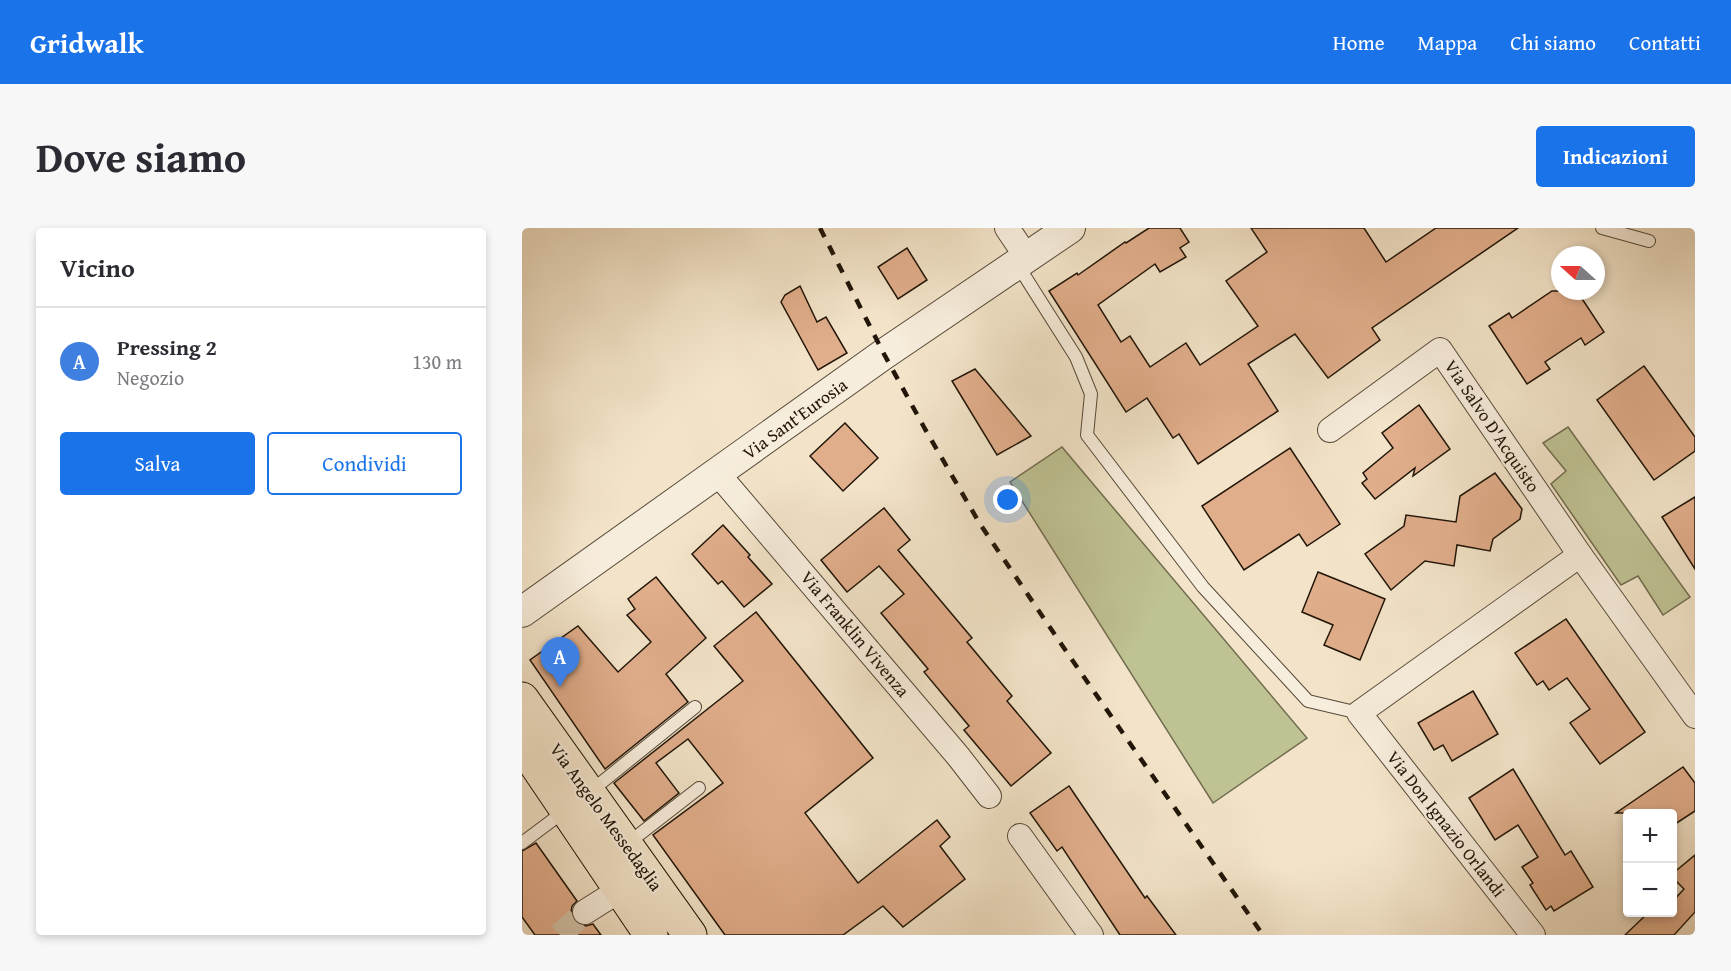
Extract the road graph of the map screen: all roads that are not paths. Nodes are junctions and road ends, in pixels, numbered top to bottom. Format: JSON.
{"nodes":[{"id":1,"x":1006,"y":228,"type":"edge"},
{"id":2,"x":1070,"y":228,"type":"edge"},
{"id":3,"x":1602,"y":228,"type":"edge"},
{"id":4,"x":1649,"y":241,"type":"dead end"},
{"id":5,"x":1021,"y":260,"type":"junction"},
{"id":6,"x":1330,"y":430,"type":"dead end"},
{"id":7,"x":718,"y":474,"type":"junction"},
{"id":8,"x":1580,"y":555,"type":"junction"},
{"id":9,"x":522,"y":612,"type":"edge"},
{"id":10,"x":522,"y":699,"type":"edge"},
{"id":11,"x":694,"y":707,"type":"dead end"},
{"id":12,"x":1359,"y":712,"type":"junction"},
{"id":13,"x":1695,"y":716,"type":"edge"},
{"id":14,"x":522,"y":744,"type":"edge"},
{"id":15,"x":699,"y":788,"type":"dead end"},
{"id":16,"x":989,"y":796,"type":"dead end"},
{"id":17,"x":577,"y":801,"type":"junction"},
{"id":18,"x":1020,"y":836,"type":"dead end"},
{"id":19,"x":522,"y":843,"type":"edge"},
{"id":20,"x":626,"y":845,"type":"junction"},
{"id":21,"x":620,"y":890,"type":"junction"},
{"id":22,"x":585,"y":912,"type":"tunnel mouth"},
{"id":23,"x":651,"y":935,"type":"edge"},
{"id":24,"x":690,"y":935,"type":"edge"},
{"id":25,"x":1091,"y":935,"type":"edge"},
{"id":26,"x":1533,"y":935,"type":"edge"}],
"edges":[{"from":1,"to":5,"type":"street"},
{"from":2,"to":5,"type":"street","name":"Via Sant'Eurosia"},
{"from":3,"to":4,"type":"lane"},
{"from":5,"to":7,"type":"street","name":"Via Sant'Eurosia"},
{"from":5,"to":12,"type":"lane"},
{"from":6,"to":8,"type":"street","name":"Via Salvo D'Acquisto"},
{"from":7,"to":9,"type":"street","name":"Via Sant'Eurosia"},
{"from":7,"to":16,"type":"street","name":"Via Franklin Vivenza"},
{"from":8,"to":12,"type":"street"},
{"from":8,"to":13,"type":"street","name":"Via Salvo D'Acquisto"},
{"from":10,"to":17,"type":"main road","name":"Via Angelo Messedaglia"},
{"from":11,"to":17,"type":"lane"},
{"from":12,"to":26,"type":"street","name":"Via Don Ignazio Orlandi"},
{"from":14,"to":17,"type":"main road","name":"Via Angelo Messedaglia"},
{"from":15,"to":20,"type":"lane"},
{"from":17,"to":19,"type":"lane"},
{"from":17,"to":20,"type":"main road","name":"Via Angelo Messedaglia"},
{"from":17,"to":21,"type":"main road","name":"Via Angelo Messedaglia"},
{"from":18,"to":25,"type":"street"},
{"from":20,"to":24,"type":"main road","name":"Via Angelo Messedaglia"},
{"from":21,"to":22,"type":"street","name":"Via Angelo Messedaglia"},
{"from":21,"to":23,"type":"main road","name":"Via Angelo Messedaglia"}]}
